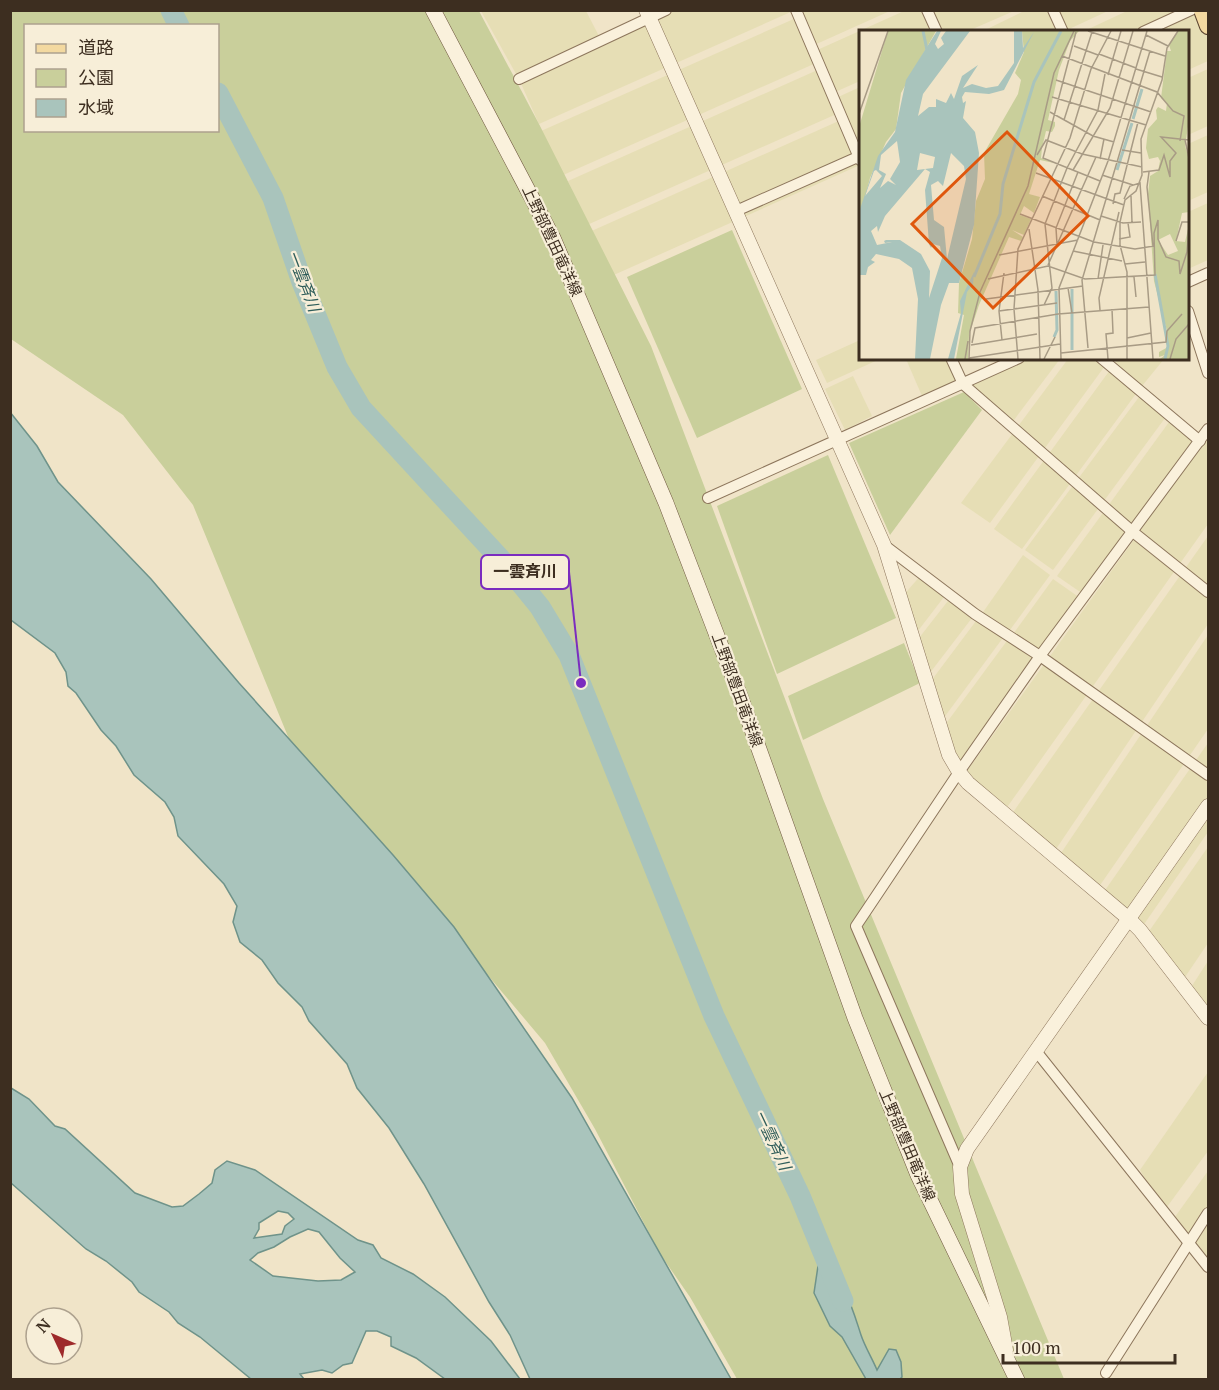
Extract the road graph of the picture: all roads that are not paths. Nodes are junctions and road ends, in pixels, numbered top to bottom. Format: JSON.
{"nodes":[{"id":1,"x":433,"y":10,"type":"edge"},
{"id":2,"x":666,"y":10,"type":"edge"},
{"id":3,"x":796,"y":10,"type":"edge"},
{"id":4,"x":927,"y":10,"type":"edge"},
{"id":5,"x":1053,"y":10,"type":"edge"},
{"id":6,"x":1191,"y":10,"type":"edge"},
{"id":7,"x":1202,"y":10,"type":"edge"},
{"id":8,"x":648,"y":14,"type":"edge"},
{"id":9,"x":1209,"y":26,"type":"edge"},
{"id":10,"x":936,"y":30,"type":"edge"},
{"id":11,"x":1062,"y":30,"type":"edge"},
{"id":12,"x":1147,"y":30,"type":"edge"},
{"id":13,"x":519,"y":79,"type":"dead end"},
{"id":14,"x":859,"y":155,"type":"edge"},
{"id":15,"x":859,"y":157,"type":"edge"},
{"id":16,"x":736,"y":212,"type":"junction"},
{"id":17,"x":1209,"y":273,"type":"edge"},
{"id":18,"x":1189,"y":282,"type":"edge"},
{"id":19,"x":1189,"y":314,"type":"edge"},
{"id":20,"x":952,"y":360,"type":"edge"},
{"id":21,"x":1015,"y":360,"type":"edge"},
{"id":22,"x":1103,"y":360,"type":"edge"},
{"id":23,"x":1209,"y":373,"type":"edge"},
{"id":24,"x":963,"y":384,"type":"junction"},
{"id":25,"x":1209,"y":429,"type":"edge"},
{"id":26,"x":838,"y":439,"type":"junction"},
{"id":27,"x":1200,"y":441,"type":"junction"},
{"id":28,"x":708,"y":498,"type":"dead end"},
{"id":29,"x":1133,"y":531,"type":"junction"},
{"id":30,"x":884,"y":544,"type":"junction"},
{"id":31,"x":1209,"y":592,"type":"edge"},
{"id":32,"x":1040,"y":656,"type":"junction"},
{"id":33,"x":959,"y":772,"type":"junction"},
{"id":34,"x":1209,"y":775,"type":"edge"},
{"id":35,"x":1209,"y":806,"type":"edge"},
{"id":36,"x":1129,"y":920,"type":"junction"},
{"id":37,"x":1209,"y":1018,"type":"edge"},
{"id":38,"x":1036,"y":1051,"type":"junction"},
{"id":39,"x":960,"y":1167,"type":"junction"},
{"id":40,"x":1209,"y":1213,"type":"edge"},
{"id":41,"x":1189,"y":1242,"type":"junction"},
{"id":42,"x":1209,"y":1267,"type":"edge"},
{"id":43,"x":1008,"y":1362,"type":"junction"},
{"id":44,"x":1106,"y":1373,"type":"dead end"},
{"id":45,"x":1017,"y":1380,"type":"edge"}],
"edges":[{"from":1,"to":43,"type":"main road","name":"上野部豊田竜洋線"},
{"from":2,"to":8,"type":"street"},
{"from":3,"to":14,"type":"street"},
{"from":4,"to":10,"type":"street"},
{"from":5,"to":11,"type":"street"},
{"from":6,"to":12,"type":"street"},
{"from":7,"to":9,"type":"main road"},
{"from":8,"to":13,"type":"street"},
{"from":8,"to":16,"type":"street"},
{"from":15,"to":16,"type":"street"},
{"from":16,"to":26,"type":"street"},
{"from":17,"to":18,"type":"street"},
{"from":19,"to":23,"type":"street"},
{"from":20,"to":24,"type":"street"},
{"from":21,"to":24,"type":"street"},
{"from":22,"to":27,"type":"street"},
{"from":24,"to":26,"type":"street"},
{"from":24,"to":29,"type":"street"},
{"from":25,"to":27,"type":"street"},
{"from":26,"to":28,"type":"street"},
{"from":26,"to":30,"type":"street"},
{"from":27,"to":29,"type":"street"},
{"from":29,"to":31,"type":"street"},
{"from":29,"to":32,"type":"street"},
{"from":30,"to":32,"type":"street"},
{"from":30,"to":33,"type":"street"},
{"from":32,"to":33,"type":"street"},
{"from":32,"to":34,"type":"street"},
{"from":33,"to":36,"type":"street"},
{"from":33,"to":39,"type":"street"},
{"from":35,"to":36,"type":"street"},
{"from":36,"to":37,"type":"street"},
{"from":36,"to":38,"type":"street"},
{"from":38,"to":39,"type":"street"},
{"from":38,"to":41,"type":"street"},
{"from":39,"to":43,"type":"street"},
{"from":40,"to":41,"type":"street"},
{"from":41,"to":42,"type":"street"},
{"from":41,"to":44,"type":"street"},
{"from":43,"to":45,"type":"main road","name":"上野部豊田竜洋線"}]}
